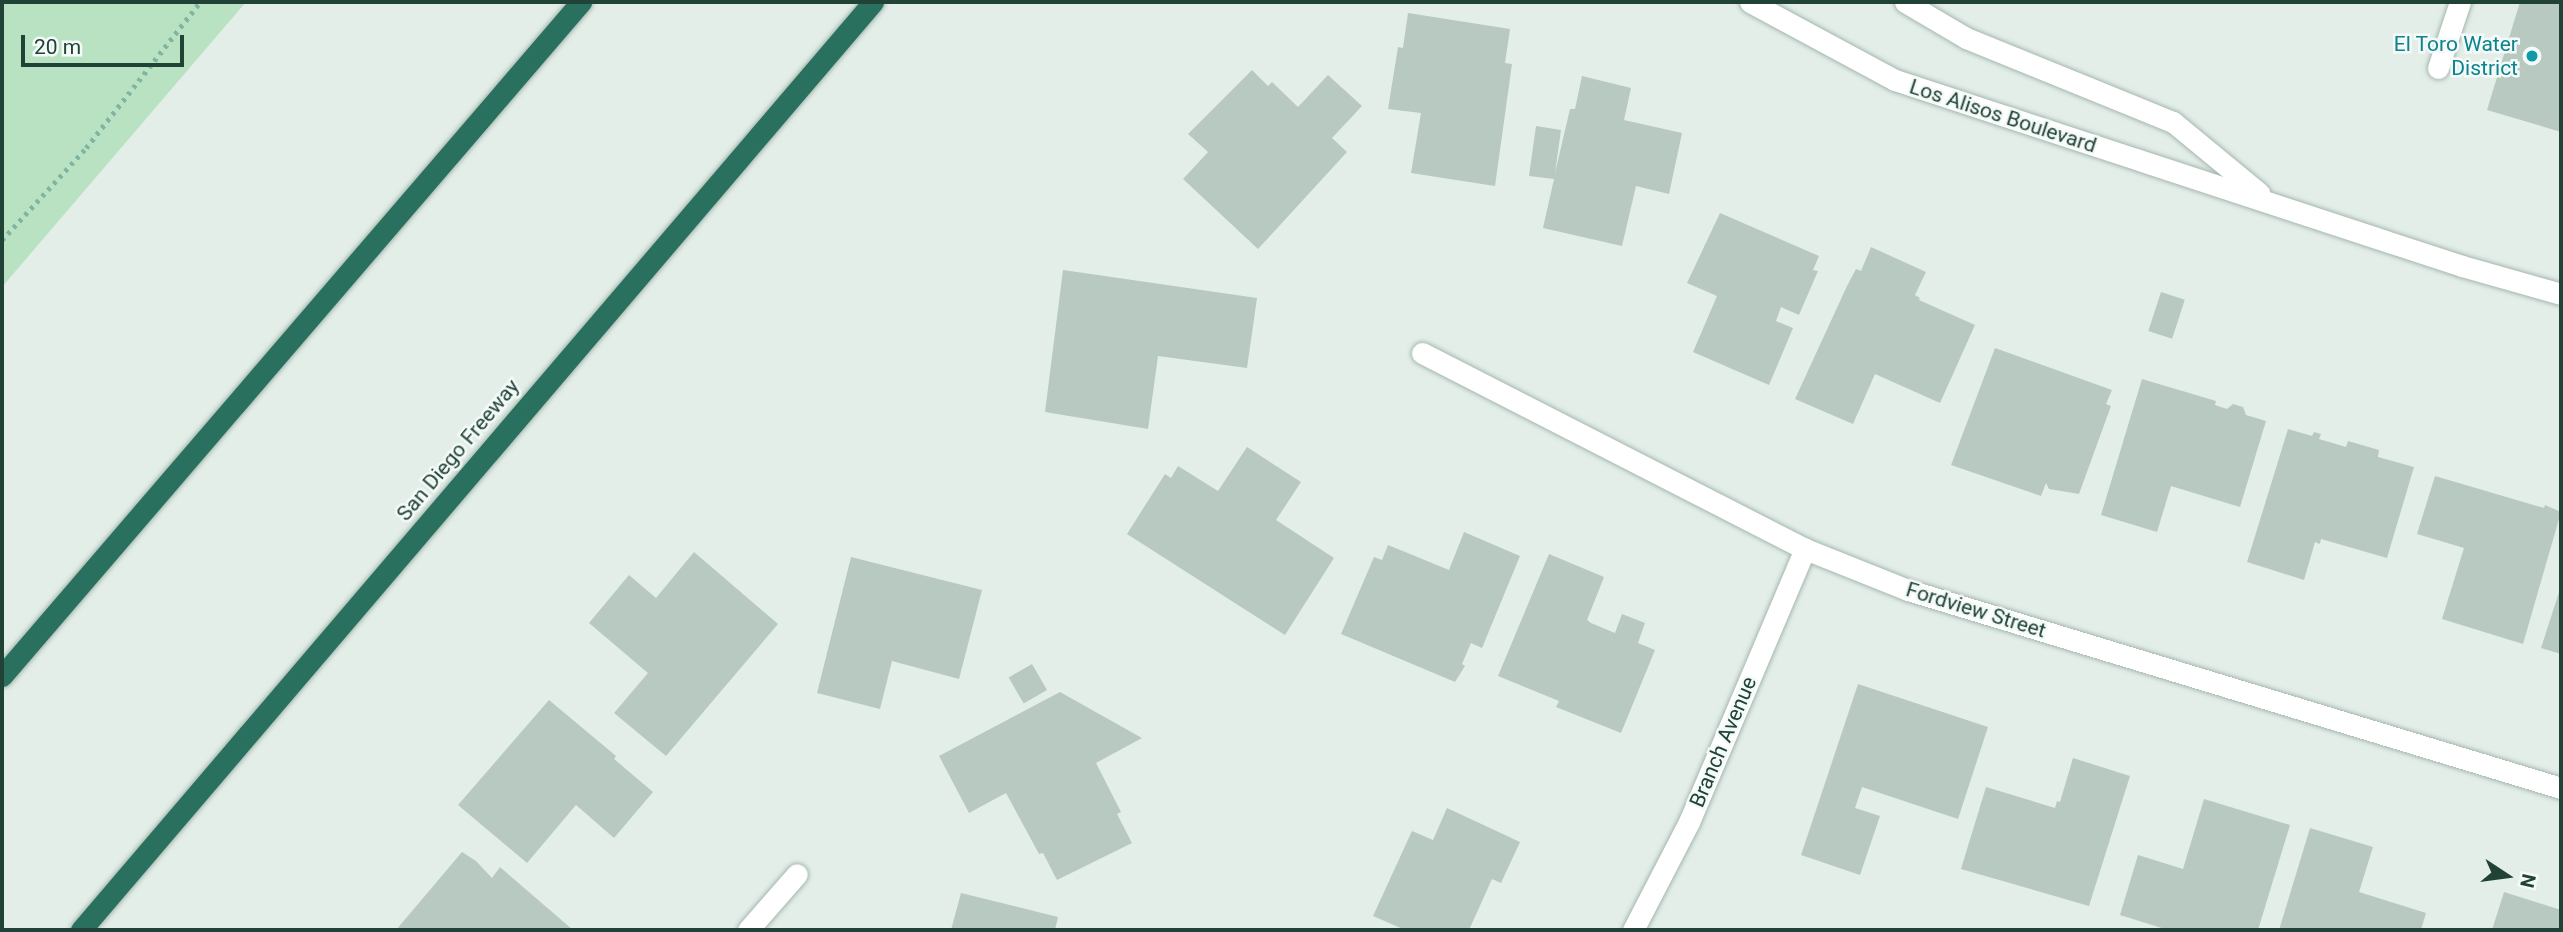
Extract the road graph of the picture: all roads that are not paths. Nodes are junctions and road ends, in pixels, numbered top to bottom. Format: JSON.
{"nodes":[{"id":1,"x":581,"y":2,"type":"edge"},
{"id":2,"x":873,"y":2,"type":"edge"},
{"id":3,"x":1750,"y":2,"type":"edge"},
{"id":4,"x":1905,"y":2,"type":"edge"},
{"id":5,"x":2460,"y":2,"type":"edge"},
{"id":6,"x":2438,"y":68,"type":"dead end"},
{"id":7,"x":2268,"y":201,"type":"junction"},
{"id":8,"x":2561,"y":294,"type":"edge"},
{"id":9,"x":1422,"y":353,"type":"dead end"},
{"id":10,"x":1805,"y":549,"type":"junction"},
{"id":11,"x":2,"y":676,"type":"edge"},
{"id":12,"x":2561,"y":788,"type":"edge"},
{"id":13,"x":797,"y":874,"type":"dead end"},
{"id":14,"x":81,"y":930,"type":"edge"},
{"id":15,"x":748,"y":930,"type":"edge"},
{"id":16,"x":1633,"y":930,"type":"edge"}],
"edges":[{"from":1,"to":11,"type":"highway"},
{"from":2,"to":14,"type":"highway","name":"San Diego Freeway"},
{"from":3,"to":7,"type":"street","name":"Los Alisos Boulevard"},
{"from":4,"to":7,"type":"street","name":"Los Alisos Boulevard"},
{"from":5,"to":6,"type":"street"},
{"from":7,"to":8,"type":"street","name":"Los Alisos Boulevard"},
{"from":9,"to":10,"type":"street","name":"Fordview Street"},
{"from":10,"to":12,"type":"street","name":"Fordview Street"},
{"from":10,"to":16,"type":"street","name":"Branch Avenue"},
{"from":13,"to":15,"type":"street"}]}
